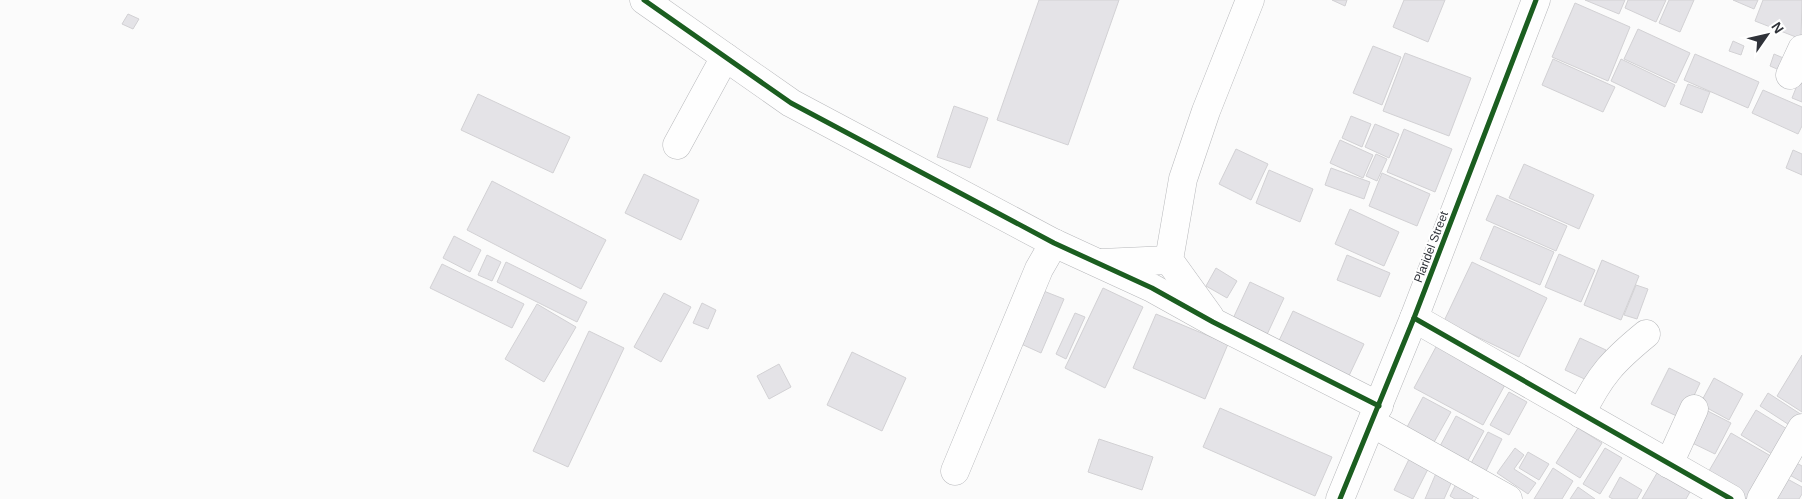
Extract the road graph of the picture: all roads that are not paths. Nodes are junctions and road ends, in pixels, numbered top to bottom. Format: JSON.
{"nodes":[{"id":1,"x":1250,"y":0,"type":"edge"},
{"id":2,"x":1536,"y":0,"type":"edge"},
{"id":3,"x":658,"y":4,"type":"edge"},
{"id":4,"x":1802,"y":49,"type":"edge"},
{"id":5,"x":725,"y":57,"type":"junction"},
{"id":6,"x":1790,"y":75,"type":"dead end"},
{"id":7,"x":677,"y":145,"type":"dead end"},
{"id":8,"x":1054,"y":244,"type":"junction"},
{"id":9,"x":1169,"y":260,"type":"junction"},
{"id":10,"x":1096,"y":263,"type":"junction"},
{"id":11,"x":1414,"y":318,"type":"junction"},
{"id":12,"x":1213,"y":322,"type":"junction"},
{"id":13,"x":1646,"y":334,"type":"dead end"},
{"id":14,"x":1694,"y":409,"type":"dead end"},
{"id":15,"x":1376,"y":414,"type":"junction"},
{"id":16,"x":1582,"y":414,"type":"junction"},
{"id":17,"x":1802,"y":428,"type":"edge"},
{"id":18,"x":1669,"y":464,"type":"junction"},
{"id":19,"x":955,"y":472,"type":"dead end"},
{"id":20,"x":1340,"y":499,"type":"edge"},
{"id":21,"x":1508,"y":499,"type":"edge"},
{"id":22,"x":1731,"y":499,"type":"edge"},
{"id":23,"x":1761,"y":499,"type":"edge"}],
"edges":[{"from":1,"to":9,"type":"street"},
{"from":2,"to":11,"type":"street","name":"Plaridel Street"},
{"from":3,"to":5,"type":"street"},
{"from":4,"to":6,"type":"street"},
{"from":5,"to":7,"type":"street"},
{"from":5,"to":8,"type":"street"},
{"from":8,"to":10,"type":"street"},
{"from":8,"to":19,"type":"street"},
{"from":9,"to":10,"type":"street"},
{"from":9,"to":12,"type":"street"},
{"from":10,"to":12,"type":"street"},
{"from":11,"to":15,"type":"street","name":"Plaridel Street"},
{"from":11,"to":16,"type":"street"},
{"from":12,"to":15,"type":"street"},
{"from":13,"to":16,"type":"street"},
{"from":14,"to":18,"type":"street"},
{"from":15,"to":20,"type":"street","name":"Plaridel Street"},
{"from":15,"to":21,"type":"street"},
{"from":16,"to":18,"type":"street"},
{"from":17,"to":23,"type":"street"},
{"from":18,"to":22,"type":"street"}]}
